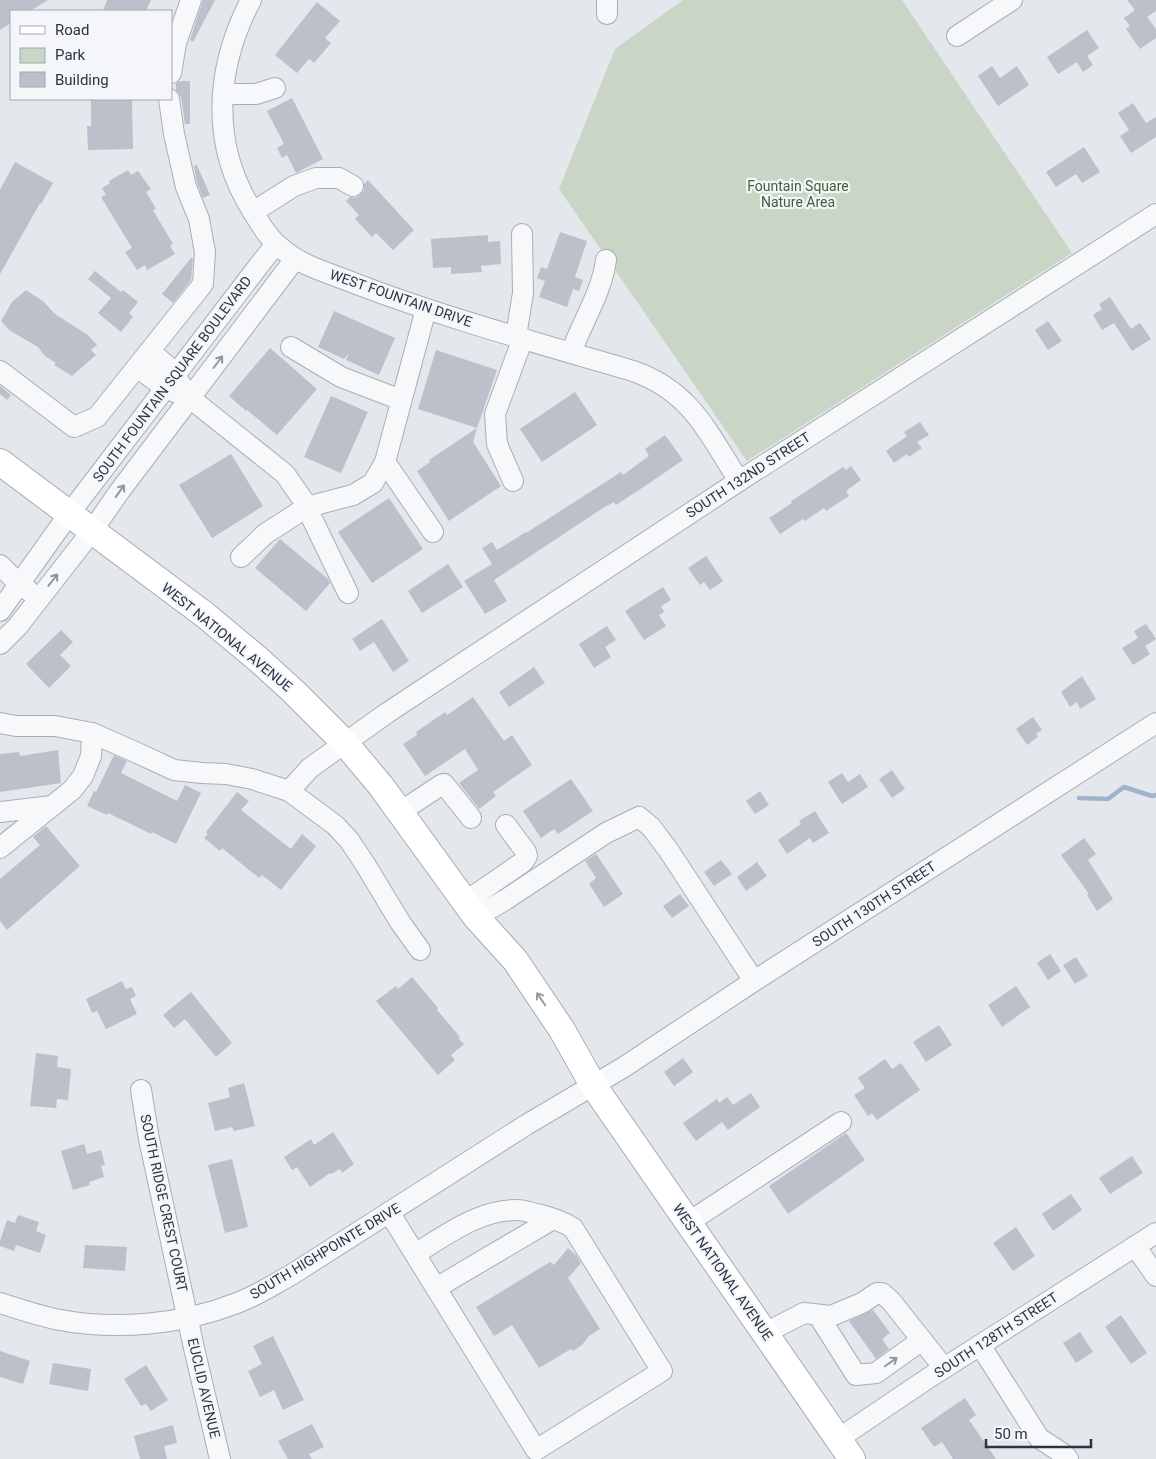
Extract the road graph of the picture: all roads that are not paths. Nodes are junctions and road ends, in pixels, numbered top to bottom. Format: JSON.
{"nodes":[{"id":1,"x":191,"y":0,"type":"edge"},
{"id":2,"x":251,"y":0,"type":"edge"},
{"id":3,"x":1012,"y":0,"type":"edge"},
{"id":4,"x":957,"y":36,"type":"dead end"},
{"id":5,"x":172,"y":68,"type":"edge"},
{"id":6,"x":275,"y":88,"type":"dead end"},
{"id":7,"x":223,"y":94,"type":"junction"},
{"id":8,"x":169,"y":100,"type":"edge"},
{"id":9,"x":353,"y":186,"type":"dead end"},
{"id":10,"x":253,"y":212,"type":"junction"},
{"id":11,"x":1156,"y":214,"type":"edge"},
{"id":12,"x":522,"y":234,"type":"dead end"},
{"id":13,"x":276,"y":244,"type":"junction"},
{"id":14,"x":296,"y":259,"type":"junction"},
{"id":15,"x":606,"y":260,"type":"dead end"},
{"id":16,"x":426,"y":310,"type":"junction"},
{"id":17,"x":520,"y":337,"type":"junction"},
{"id":18,"x":291,"y":348,"type":"dead end"},
{"id":19,"x":571,"y":353,"type":"junction"},
{"id":20,"x":143,"y":360,"type":"junction"},
{"id":21,"x":0,"y":371,"type":"edge"},
{"id":22,"x":170,"y":382,"type":"junction"},
{"id":23,"x":190,"y":398,"type":"junction"},
{"id":24,"x":402,"y":400,"type":"junction"},
{"id":25,"x":0,"y":462,"type":"edge"},
{"id":26,"x":385,"y":462,"type":"junction"},
{"id":27,"x":739,"y":481,"type":"junction"},
{"id":28,"x":512,"y":482,"type":"dead end"},
{"id":29,"x":306,"y":507,"type":"junction"},
{"id":30,"x":69,"y":514,"type":"junction"},
{"id":31,"x":92,"y":531,"type":"junction"},
{"id":32,"x":433,"y":532,"type":"dead end"},
{"id":33,"x":241,"y":558,"type":"dead end"},
{"id":34,"x":0,"y":565,"type":"edge"},
{"id":35,"x":19,"y":584,"type":"junction"},
{"id":36,"x":348,"y":593,"type":"dead end"},
{"id":37,"x":39,"y":598,"type":"junction"},
{"id":38,"x":0,"y":611,"type":"edge"},
{"id":39,"x":0,"y":644,"type":"edge"},
{"id":40,"x":0,"y":723,"type":"edge"},
{"id":41,"x":1156,"y":723,"type":"edge"},
{"id":42,"x":92,"y":734,"type":"junction"},
{"id":43,"x":345,"y":743,"type":"junction"},
{"id":44,"x":289,"y":791,"type":"junction"},
{"id":45,"x":52,"y":806,"type":"junction"},
{"id":46,"x":0,"y":812,"type":"edge"},
{"id":47,"x":400,"y":812,"type":"junction"},
{"id":48,"x":471,"y":818,"type":"dead end"},
{"id":49,"x":506,"y":825,"type":"dead end"},
{"id":50,"x":0,"y":848,"type":"edge"},
{"id":51,"x":470,"y":909,"type":"junction"},
{"id":52,"x":420,"y":950,"type":"dead end"},
{"id":53,"x":754,"y":981,"type":"junction"},
{"id":54,"x":593,"y":1085,"type":"junction"},
{"id":55,"x":141,"y":1090,"type":"dead end"},
{"id":56,"x":842,"y":1122,"type":"dead end"},
{"id":57,"x":389,"y":1212,"type":"junction"},
{"id":58,"x":553,"y":1219,"type":"junction"},
{"id":59,"x":689,"y":1222,"type":"junction"},
{"id":60,"x":1156,"y":1233,"type":"edge"},
{"id":61,"x":1135,"y":1246,"type":"junction"},
{"id":62,"x":415,"y":1254,"type":"junction"},
{"id":63,"x":1156,"y":1276,"type":"edge"},
{"id":64,"x":436,"y":1288,"type":"junction"},
{"id":65,"x":0,"y":1303,"type":"edge"},
{"id":66,"x":818,"y":1315,"type":"junction"},
{"id":67,"x":188,"y":1316,"type":"junction"},
{"id":68,"x":765,"y":1333,"type":"junction"},
{"id":69,"x":922,"y":1340,"type":"junction"},
{"id":70,"x":980,"y":1345,"type":"junction"},
{"id":71,"x":944,"y":1368,"type":"junction"},
{"id":72,"x":845,"y":1449,"type":"edge"},
{"id":73,"x":1059,"y":1456,"type":"edge"},
{"id":74,"x":220,"y":1459,"type":"edge"}],
"edges":[{"from":1,"to":5,"type":"street"},
{"from":2,"to":7,"type":"street","name":"WEST FOUNTAIN DRIVE"},
{"from":3,"to":4,"type":"street"},
{"from":6,"to":7,"type":"street"},
{"from":7,"to":10,"type":"street","name":"WEST FOUNTAIN DRIVE"},
{"from":8,"to":20,"type":"street"},
{"from":9,"to":10,"type":"street"},
{"from":10,"to":13,"type":"street","name":"WEST FOUNTAIN DRIVE"},
{"from":11,"to":27,"type":"street","name":"SOUTH 132ND STREET"},
{"from":12,"to":17,"type":"street"},
{"from":13,"to":14,"type":"street","name":"WEST FOUNTAIN DRIVE"},
{"from":13,"to":22,"type":"street","name":"SOUTH FOUNTAIN SQUARE BOULEVARD"},
{"from":14,"to":16,"type":"street","name":"WEST FOUNTAIN DRIVE"},
{"from":23,"to":14,"type":"street","name":"SOUTH FOUNTAIN SQUARE BOULEVARD","one_way":true},
{"from":15,"to":19,"type":"street"},
{"from":16,"to":17,"type":"street","name":"WEST FOUNTAIN DRIVE"},
{"from":16,"to":24,"type":"street"},
{"from":17,"to":19,"type":"street","name":"WEST FOUNTAIN DRIVE"},
{"from":17,"to":28,"type":"street"},
{"from":18,"to":24,"type":"street"},
{"from":19,"to":27,"type":"street","name":"WEST FOUNTAIN DRIVE"},
{"from":20,"to":21,"type":"street"},
{"from":20,"to":22,"type":"street"},
{"from":22,"to":23,"type":"street"},
{"from":22,"to":30,"type":"street","name":"SOUTH FOUNTAIN SQUARE BOULEVARD"},
{"from":23,"to":29,"type":"street"},
{"from":31,"to":23,"type":"street","name":"SOUTH FOUNTAIN SQUARE BOULEVARD","one_way":true},
{"from":24,"to":26,"type":"street"},
{"from":25,"to":30,"type":"main road","name":"WEST NATIONAL AVENUE"},
{"from":26,"to":29,"type":"street"},
{"from":26,"to":32,"type":"street"},
{"from":27,"to":43,"type":"street","name":"SOUTH 132ND STREET"},
{"from":29,"to":33,"type":"street"},
{"from":29,"to":36,"type":"street"},
{"from":30,"to":31,"type":"main road","name":"WEST NATIONAL AVENUE"},
{"from":30,"to":35,"type":"street","name":"SOUTH FOUNTAIN SQUARE BOULEVARD"},
{"from":37,"to":31,"type":"street","name":"SOUTH FOUNTAIN SQUARE BOULEVARD","one_way":true},
{"from":31,"to":43,"type":"main road","name":"WEST NATIONAL AVENUE"},
{"from":34,"to":35,"type":"street"},
{"from":35,"to":37,"type":"street"},
{"from":35,"to":38,"type":"street","name":"SOUTH FOUNTAIN SQUARE BOULEVARD"},
{"from":37,"to":39,"type":"street","name":"SOUTH FOUNTAIN SQUARE BOULEVARD"},
{"from":40,"to":42,"type":"street"},
{"from":41,"to":53,"type":"street","name":"SOUTH 130TH STREET"},
{"from":42,"to":44,"type":"street"},
{"from":42,"to":45,"type":"street"},
{"from":43,"to":44,"type":"street","name":"SOUTH 132ND STREET"},
{"from":43,"to":47,"type":"main road","name":"WEST NATIONAL AVENUE"},
{"from":44,"to":52,"type":"street"},
{"from":45,"to":46,"type":"street"},
{"from":45,"to":50,"type":"street"},
{"from":47,"to":48,"type":"street"},
{"from":47,"to":51,"type":"main road","name":"WEST NATIONAL AVENUE"},
{"from":49,"to":51,"type":"street"},
{"from":51,"to":53,"type":"street"},
{"from":51,"to":54,"type":"main road","name":"WEST NATIONAL AVENUE"},
{"from":53,"to":54,"type":"street","name":"SOUTH 130TH STREET"},
{"from":54,"to":57,"type":"street","name":"SOUTH HIGHPOINTE DRIVE"},
{"from":54,"to":59,"type":"main road","name":"WEST NATIONAL AVENUE"},
{"from":55,"to":67,"type":"street","name":"SOUTH RIDGE CREST COURT"},
{"from":56,"to":59,"type":"street"},
{"from":57,"to":62,"type":"street"},
{"from":57,"to":67,"type":"street","name":"SOUTH HIGHPOINTE DRIVE"},
{"from":58,"to":62,"type":"street"},
{"from":58,"to":64,"type":"street"},
{"from":58,"to":64,"type":"street"},
{"from":59,"to":68,"type":"main road","name":"WEST NATIONAL AVENUE"},
{"from":60,"to":61,"type":"street","name":"SOUTH 128TH STREET"},
{"from":61,"to":63,"type":"street"},
{"from":61,"to":70,"type":"street","name":"SOUTH 128TH STREET"},
{"from":62,"to":64,"type":"street"},
{"from":65,"to":67,"type":"street","name":"SOUTH HIGHPOINTE DRIVE"},
{"from":66,"to":68,"type":"street"},
{"from":66,"to":69,"type":"street"},
{"from":66,"to":69,"type":"street","one_way":true},
{"from":67,"to":74,"type":"street","name":"EUCLID AVENUE"},
{"from":68,"to":72,"type":"main road","name":"WEST NATIONAL AVENUE"},
{"from":69,"to":71,"type":"street"},
{"from":70,"to":71,"type":"street","name":"SOUTH 128TH STREET"},
{"from":70,"to":73,"type":"street"},
{"from":71,"to":72,"type":"street","name":"SOUTH 128TH STREET"}]}
